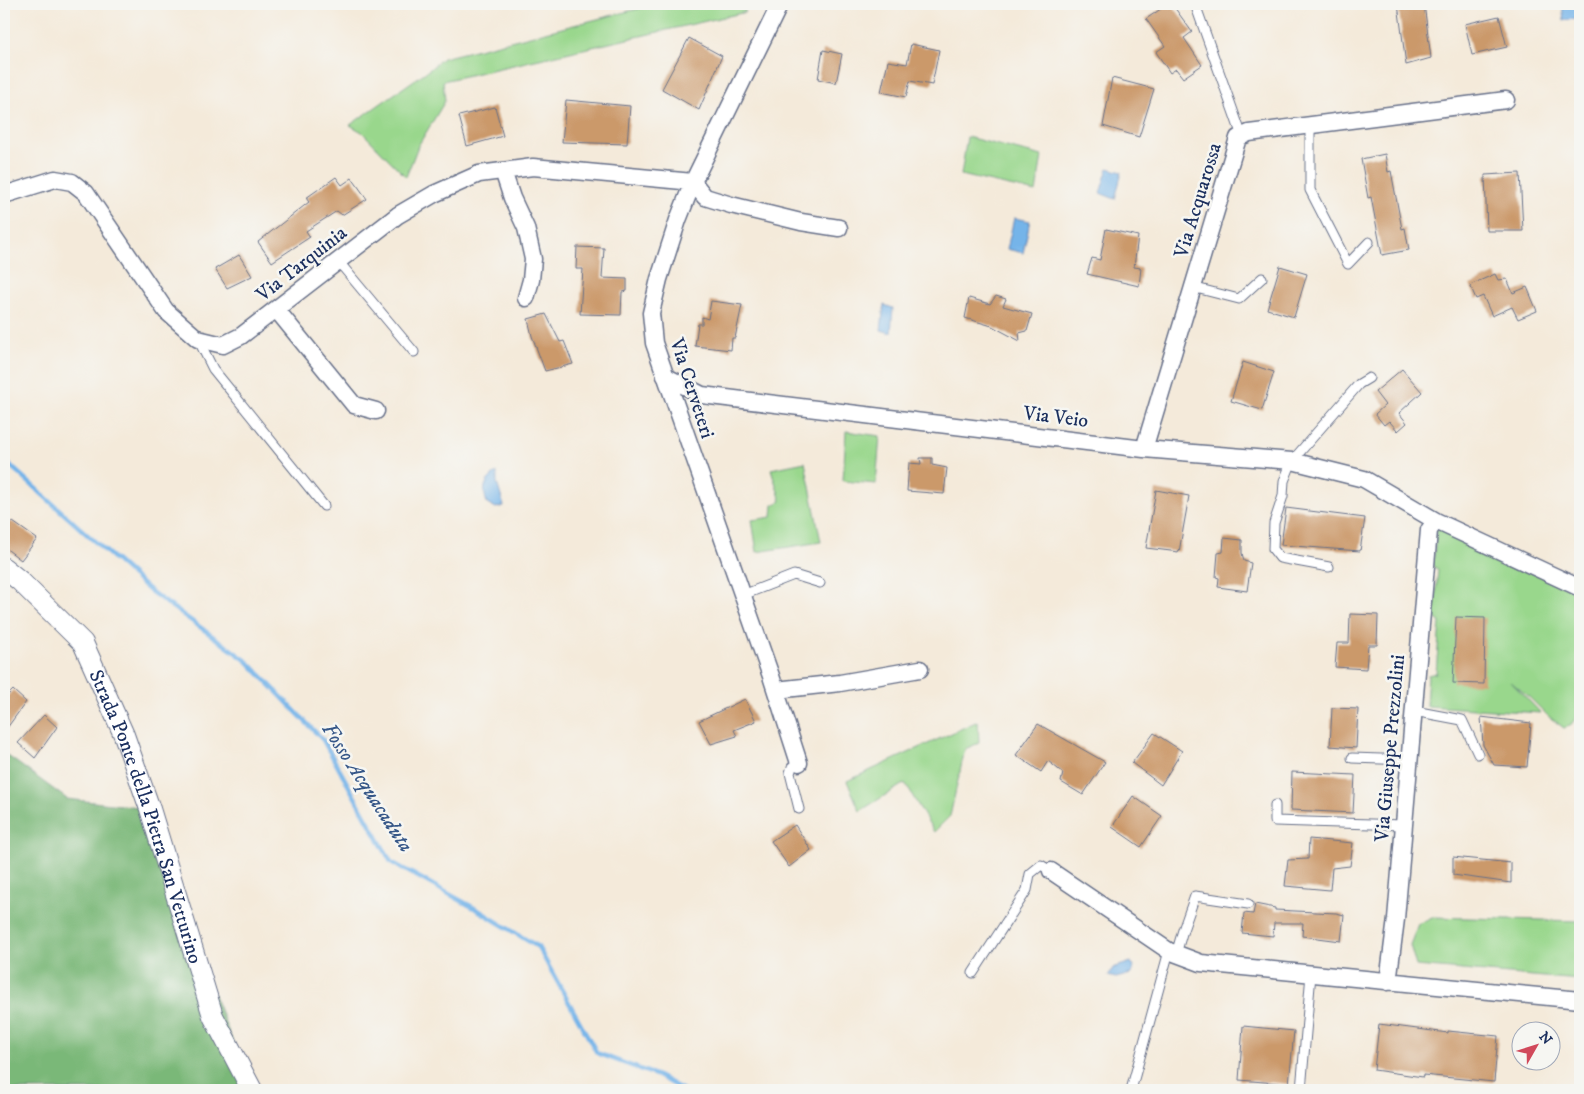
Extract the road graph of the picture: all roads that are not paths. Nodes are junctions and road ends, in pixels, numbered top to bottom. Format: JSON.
{"nodes":[{"id":1,"x":779,"y":4,"type":"edge"},
{"id":2,"x":1195,"y":4,"type":"edge"},
{"id":3,"x":1506,"y":100,"type":"dead end"},
{"id":4,"x":1310,"y":125,"type":"junction"},
{"id":5,"x":1242,"y":136,"type":"junction"},
{"id":6,"x":503,"y":171,"type":"junction"},
{"id":7,"x":693,"y":182,"type":"junction"},
{"id":8,"x":4,"y":195,"type":"edge"},
{"id":9,"x":839,"y":228,"type":"dead end"},
{"id":10,"x":1369,"y":242,"type":"dead end"},
{"id":11,"x":338,"y":261,"type":"junction"},
{"id":12,"x":1262,"y":278,"type":"dead end"},
{"id":13,"x":1192,"y":287,"type":"junction"},
{"id":14,"x":526,"y":298,"type":"dead end"},
{"id":15,"x":276,"y":309,"type":"junction"},
{"id":16,"x":198,"y":339,"type":"junction"},
{"id":17,"x":414,"y":352,"type":"dead end"},
{"id":18,"x":665,"y":376,"type":"junction"},
{"id":19,"x":1369,"y":378,"type":"dead end"},
{"id":20,"x":376,"y":411,"type":"dead end"},
{"id":21,"x":1144,"y":448,"type":"junction"},
{"id":22,"x":1292,"y":461,"type":"junction"},
{"id":23,"x":324,"y":506,"type":"dead end"},
{"id":24,"x":1436,"y":521,"type":"junction"},
{"id":25,"x":1329,"y":567,"type":"dead end"},
{"id":26,"x":4,"y":568,"type":"edge"},
{"id":27,"x":820,"y":583,"type":"dead end"},
{"id":28,"x":1580,"y":588,"type":"edge"},
{"id":29,"x":743,"y":595,"type":"junction"},
{"id":30,"x":920,"y":669,"type":"dead end"},
{"id":31,"x":776,"y":690,"type":"junction"},
{"id":32,"x":1414,"y":711,"type":"junction"},
{"id":33,"x":1478,"y":754,"type":"dead end"},
{"id":34,"x":1352,"y":758,"type":"dead end"},
{"id":35,"x":1410,"y":760,"type":"junction"},
{"id":36,"x":799,"y":763,"type":"joint"},
{"id":37,"x":1275,"y":805,"type":"dead end"},
{"id":38,"x":799,"y":809,"type":"dead end"},
{"id":39,"x":1404,"y":825,"type":"junction"},
{"id":40,"x":1051,"y":872,"type":"joint"},
{"id":41,"x":1248,"y":904,"type":"dead end"},
{"id":42,"x":1173,"y":952,"type":"junction"},
{"id":43,"x":973,"y":973,"type":"dead end"},
{"id":44,"x":1311,"y":974,"type":"junction"},
{"id":45,"x":1388,"y":982,"type":"junction"},
{"id":46,"x":1580,"y":1000,"type":"edge"},
{"id":47,"x":252,"y":1090,"type":"edge"},
{"id":48,"x":1131,"y":1090,"type":"edge"},
{"id":49,"x":1301,"y":1090,"type":"edge"}],
"edges":[{"from":1,"to":7,"type":"street","name":"Via Cerveteri"},
{"from":2,"to":5,"type":"lane"},
{"from":3,"to":4,"type":"street","name":"Via Acquarossa"},
{"from":4,"to":5,"type":"street","name":"Via Acquarossa"},
{"from":4,"to":10,"type":"lane"},
{"from":5,"to":13,"type":"street","name":"Via Acquarossa"},
{"from":6,"to":7,"type":"street","name":"Via Tarquinia"},
{"from":6,"to":11,"type":"street","name":"Via Tarquinia"},
{"from":6,"to":14,"type":"street"},
{"from":7,"to":9,"type":"street"},
{"from":7,"to":18,"type":"street","name":"Via Cerveteri"},
{"from":8,"to":16,"type":"street","name":"Via Tarquinia"},
{"from":11,"to":15,"type":"street","name":"Via Tarquinia"},
{"from":11,"to":17,"type":"lane"},
{"from":12,"to":13,"type":"lane"},
{"from":13,"to":21,"type":"street","name":"Via Acquarossa"},
{"from":15,"to":16,"type":"street","name":"Via Tarquinia"},
{"from":15,"to":20,"type":"street"},
{"from":16,"to":23,"type":"lane"},
{"from":18,"to":21,"type":"street","name":"Via Veio"},
{"from":18,"to":29,"type":"street","name":"Via Cerveteri"},
{"from":19,"to":22,"type":"lane"},
{"from":21,"to":22,"type":"street","name":"Via Veio"},
{"from":22,"to":24,"type":"street","name":"Via Veio"},
{"from":22,"to":25,"type":"lane"},
{"from":24,"to":28,"type":"street","name":"Via Veio"},
{"from":24,"to":32,"type":"street","name":"Via Giuseppe Prezzolini"},
{"from":26,"to":47,"type":"street","name":"Strada Ponte della Pietra San Vetturino"},
{"from":27,"to":29,"type":"lane"},
{"from":29,"to":31,"type":"street","name":"Via Cerveteri"},
{"from":30,"to":31,"type":"street"},
{"from":31,"to":36,"type":"street","name":"Via Cerveteri"},
{"from":32,"to":33,"type":"lane"},
{"from":32,"to":35,"type":"street","name":"Via Giuseppe Prezzolini"},
{"from":34,"to":35,"type":"lane"},
{"from":35,"to":39,"type":"street","name":"Via Giuseppe Prezzolini"},
{"from":36,"to":38,"type":"lane"},
{"from":37,"to":39,"type":"lane"},
{"from":39,"to":45,"type":"street","name":"Via Giuseppe Prezzolini"},
{"from":40,"to":42,"type":"street"},
{"from":40,"to":43,"type":"lane"},
{"from":41,"to":42,"type":"lane"},
{"from":42,"to":44,"type":"street"},
{"from":42,"to":48,"type":"lane"},
{"from":44,"to":45,"type":"street"},
{"from":44,"to":49,"type":"lane"},
{"from":45,"to":46,"type":"street"}]}
